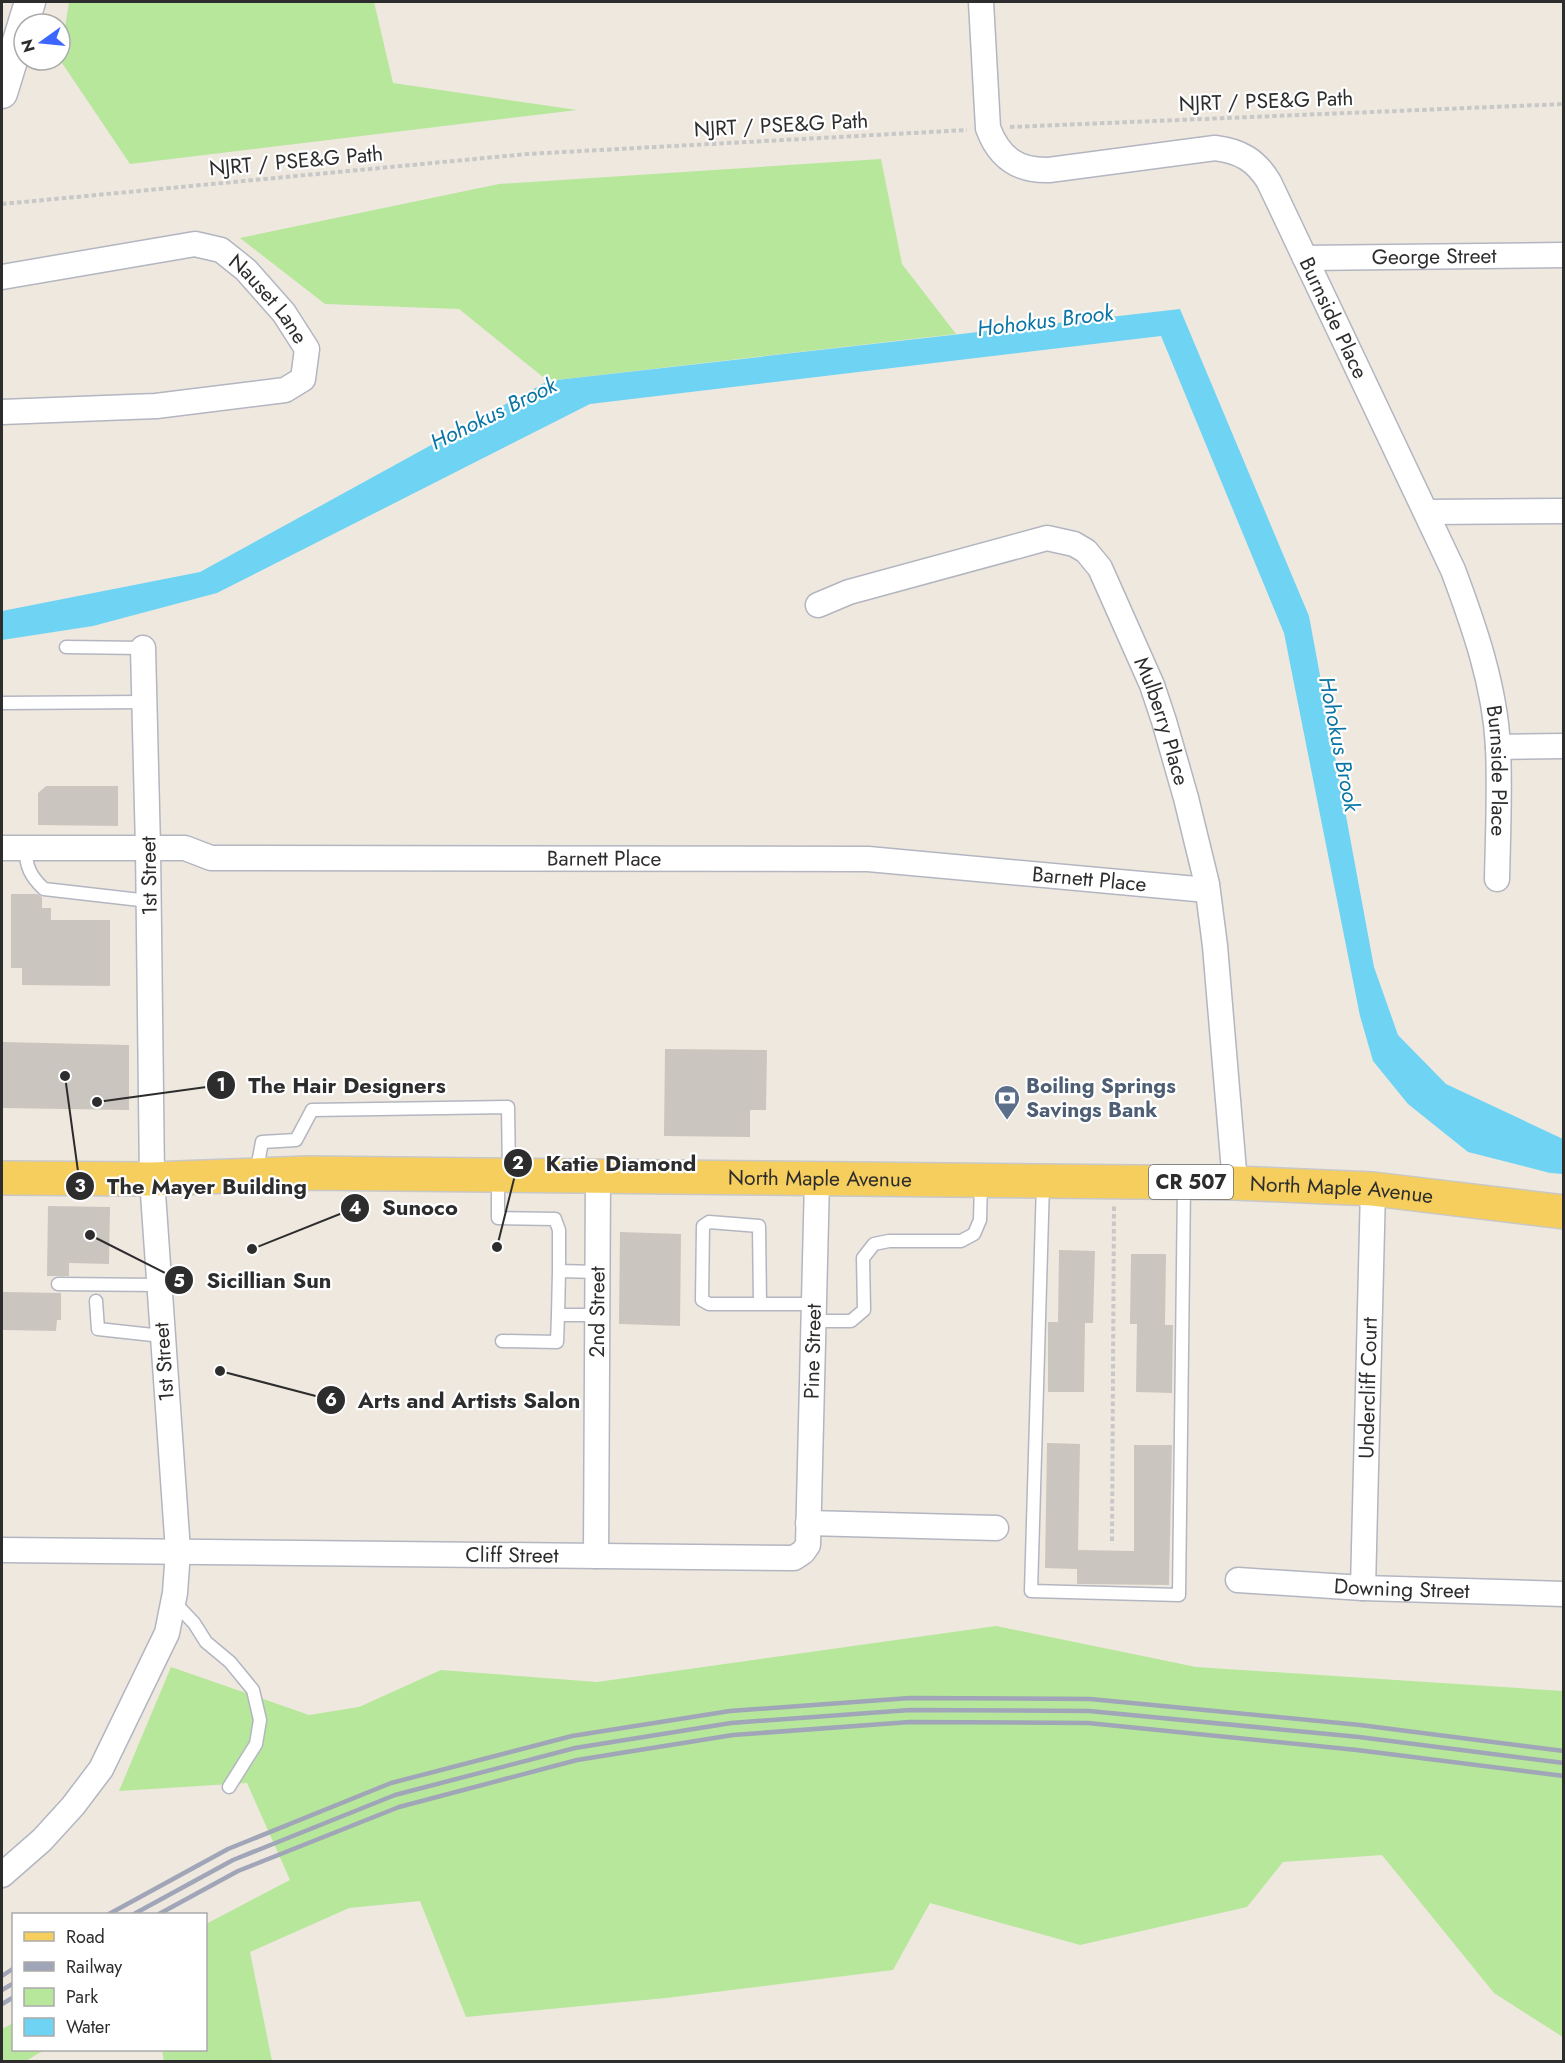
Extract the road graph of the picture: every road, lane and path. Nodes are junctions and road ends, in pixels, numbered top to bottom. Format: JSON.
{"nodes":[{"id":1,"x":30,"y":2,"type":"edge"},
{"id":2,"x":981,"y":2,"type":"edge"},
{"id":3,"x":2,"y":93,"type":"edge"},
{"id":4,"x":1563,"y":104,"type":"edge"},
{"id":5,"x":988,"y":128,"type":"junction"},
{"id":6,"x":2,"y":204,"type":"edge"},
{"id":7,"x":1563,"y":255,"type":"edge"},
{"id":8,"x":1305,"y":258,"type":"junction"},
{"id":9,"x":2,"y":277,"type":"edge"},
{"id":10,"x":2,"y":412,"type":"edge"},
{"id":11,"x":1563,"y":511,"type":"edge"},
{"id":12,"x":1427,"y":512,"type":"junction"},
{"id":13,"x":818,"y":605,"type":"dead end"},
{"id":14,"x":66,"y":646,"type":"dead end"},
{"id":15,"x":143,"y":648,"type":"joint"},
{"id":16,"x":144,"y":702,"type":"junction"},
{"id":17,"x":2,"y":703,"type":"edge"},
{"id":18,"x":1563,"y":746,"type":"edge"},
{"id":19,"x":1498,"y":747,"type":"junction"},
{"id":20,"x":2,"y":848,"type":"edge"},
{"id":21,"x":26,"y":848,"type":"junction"},
{"id":22,"x":148,"y":848,"type":"junction"},
{"id":23,"x":1497,"y":879,"type":"dead end"},
{"id":24,"x":1207,"y":890,"type":"junction"},
{"id":25,"x":149,"y":901,"type":"junction"},
{"id":26,"x":256,"y":1175,"type":"junction"},
{"id":27,"x":504,"y":1175,"type":"junction"},
{"id":28,"x":598,"y":1175,"type":"junction"},
{"id":29,"x":2,"y":1178,"type":"edge"},
{"id":30,"x":152,"y":1179,"type":"junction"},
{"id":31,"x":817,"y":1180,"type":"junction"},
{"id":32,"x":981,"y":1181,"type":"junction"},
{"id":33,"x":1043,"y":1182,"type":"junction"},
{"id":34,"x":1184,"y":1182,"type":"junction"},
{"id":35,"x":1114,"y":1183,"type":"junction"},
{"id":36,"x":1235,"y":1183,"type":"junction"},
{"id":37,"x":1373,"y":1189,"type":"junction"},
{"id":38,"x":1563,"y":1212,"type":"edge"},
{"id":39,"x":559,"y":1271,"type":"junction"},
{"id":40,"x":598,"y":1272,"type":"junction"},
{"id":41,"x":58,"y":1284,"type":"dead end"},
{"id":42,"x":158,"y":1285,"type":"junction"},
{"id":43,"x":96,"y":1301,"type":"dead end"},
{"id":44,"x":760,"y":1304,"type":"junction"},
{"id":45,"x":814,"y":1313,"type":"junction"},
{"id":46,"x":558,"y":1315,"type":"junction"},
{"id":47,"x":597,"y":1315,"type":"junction"},
{"id":48,"x":162,"y":1336,"type":"junction"},
{"id":49,"x":502,"y":1341,"type":"dead end"},
{"id":50,"x":808,"y":1523,"type":"junction"},
{"id":51,"x":996,"y":1528,"type":"dead end"},
{"id":52,"x":1112,"y":1541,"type":"dead end"},
{"id":53,"x":2,"y":1550,"type":"edge"},
{"id":54,"x":178,"y":1551,"type":"junction"},
{"id":55,"x":596,"y":1556,"type":"junction"},
{"id":56,"x":1238,"y":1580,"type":"dead end"},
{"id":57,"x":1363,"y":1588,"type":"junction"},
{"id":58,"x":1563,"y":1594,"type":"edge"},
{"id":59,"x":173,"y":1601,"type":"junction"},
{"id":60,"x":229,"y":1787,"type":"dead end"},
{"id":61,"x":2,"y":1875,"type":"edge"}],
"edges":[{"from":1,"to":3,"type":"street"},
{"from":2,"to":5,"type":"street","name":"Burnside Place"},
{"from":4,"to":5,"type":"path","name":"NJRT / PSE&G Path"},
{"from":5,"to":6,"type":"path","name":"NJRT / PSE&G Path"},
{"from":5,"to":8,"type":"street","name":"Burnside Place"},
{"from":7,"to":8,"type":"street","name":"George Street"},
{"from":8,"to":12,"type":"street","name":"Burnside Place"},
{"from":9,"to":10,"type":"street","name":"Nauset Lane"},
{"from":11,"to":12,"type":"street"},
{"from":12,"to":19,"type":"street","name":"Burnside Place"},
{"from":13,"to":24,"type":"street","name":"Mulberry Place"},
{"from":14,"to":15,"type":"lane"},
{"from":15,"to":16,"type":"street","name":"1st Street"},
{"from":16,"to":17,"type":"lane"},
{"from":16,"to":22,"type":"street","name":"1st Street"},
{"from":18,"to":19,"type":"street"},
{"from":19,"to":23,"type":"street","name":"Burnside Place"},
{"from":20,"to":21,"type":"street","name":"Barnett Place"},
{"from":21,"to":22,"type":"street","name":"Barnett Place"},
{"from":21,"to":25,"type":"lane"},
{"from":22,"to":24,"type":"street","name":"Barnett Place"},
{"from":22,"to":25,"type":"street","name":"1st Street"},
{"from":24,"to":36,"type":"street","name":"Mulberry Place"},
{"from":25,"to":30,"type":"street","name":"1st Street"},
{"from":26,"to":27,"type":"main road","name":"North Maple Avenue","number":"CR 507"},
{"from":26,"to":27,"type":"lane"},
{"from":26,"to":30,"type":"main road","name":"North Maple Avenue","number":"CR 507"},
{"from":27,"to":28,"type":"main road","name":"North Maple Avenue","number":"CR 507"},
{"from":27,"to":39,"type":"lane"},
{"from":28,"to":31,"type":"main road","name":"North Maple Avenue","number":"CR 507"},
{"from":28,"to":40,"type":"street","name":"2nd Street"},
{"from":29,"to":30,"type":"main road","name":"North Maple Avenue","number":"CR 507"},
{"from":30,"to":42,"type":"street","name":"1st Street"},
{"from":31,"to":32,"type":"main road","name":"North Maple Avenue","number":"CR 507"},
{"from":31,"to":45,"type":"street","name":"Pine Street"},
{"from":32,"to":33,"type":"main road","name":"North Maple Avenue","number":"CR 507"},
{"from":32,"to":45,"type":"lane"},
{"from":33,"to":34,"type":"lane"},
{"from":33,"to":35,"type":"main road","name":"North Maple Avenue","number":"CR 507"},
{"from":34,"to":35,"type":"main road","name":"North Maple Avenue","number":"CR 507"},
{"from":34,"to":36,"type":"main road","name":"North Maple Avenue","number":"CR 507"},
{"from":35,"to":52,"type":"path"},
{"from":36,"to":37,"type":"main road","name":"North Maple Avenue","number":"CR 507"},
{"from":37,"to":38,"type":"main road","name":"North Maple Avenue","number":"CR 507"},
{"from":37,"to":57,"type":"street","name":"Undercliff Court"},
{"from":39,"to":40,"type":"lane"},
{"from":39,"to":46,"type":"lane"},
{"from":40,"to":47,"type":"street","name":"2nd Street"},
{"from":41,"to":42,"type":"lane"},
{"from":42,"to":48,"type":"street","name":"1st Street"},
{"from":43,"to":48,"type":"lane"},
{"from":44,"to":44,"type":"lane"},
{"from":44,"to":45,"type":"lane"},
{"from":45,"to":50,"type":"street","name":"Pine Street"},
{"from":46,"to":47,"type":"lane"},
{"from":46,"to":49,"type":"lane"},
{"from":47,"to":55,"type":"street","name":"2nd Street"},
{"from":48,"to":54,"type":"street","name":"1st Street"},
{"from":50,"to":51,"type":"street"},
{"from":50,"to":55,"type":"street","name":"Cliff Street"},
{"from":53,"to":54,"type":"street","name":"Cliff Street"},
{"from":54,"to":55,"type":"street","name":"Cliff Street"},
{"from":54,"to":59,"type":"street","name":"1st Street"},
{"from":56,"to":57,"type":"street","name":"Downing Street"},
{"from":57,"to":58,"type":"street","name":"Downing Street"},
{"from":59,"to":60,"type":"lane"},
{"from":59,"to":61,"type":"street","name":"1st Street"}]}
